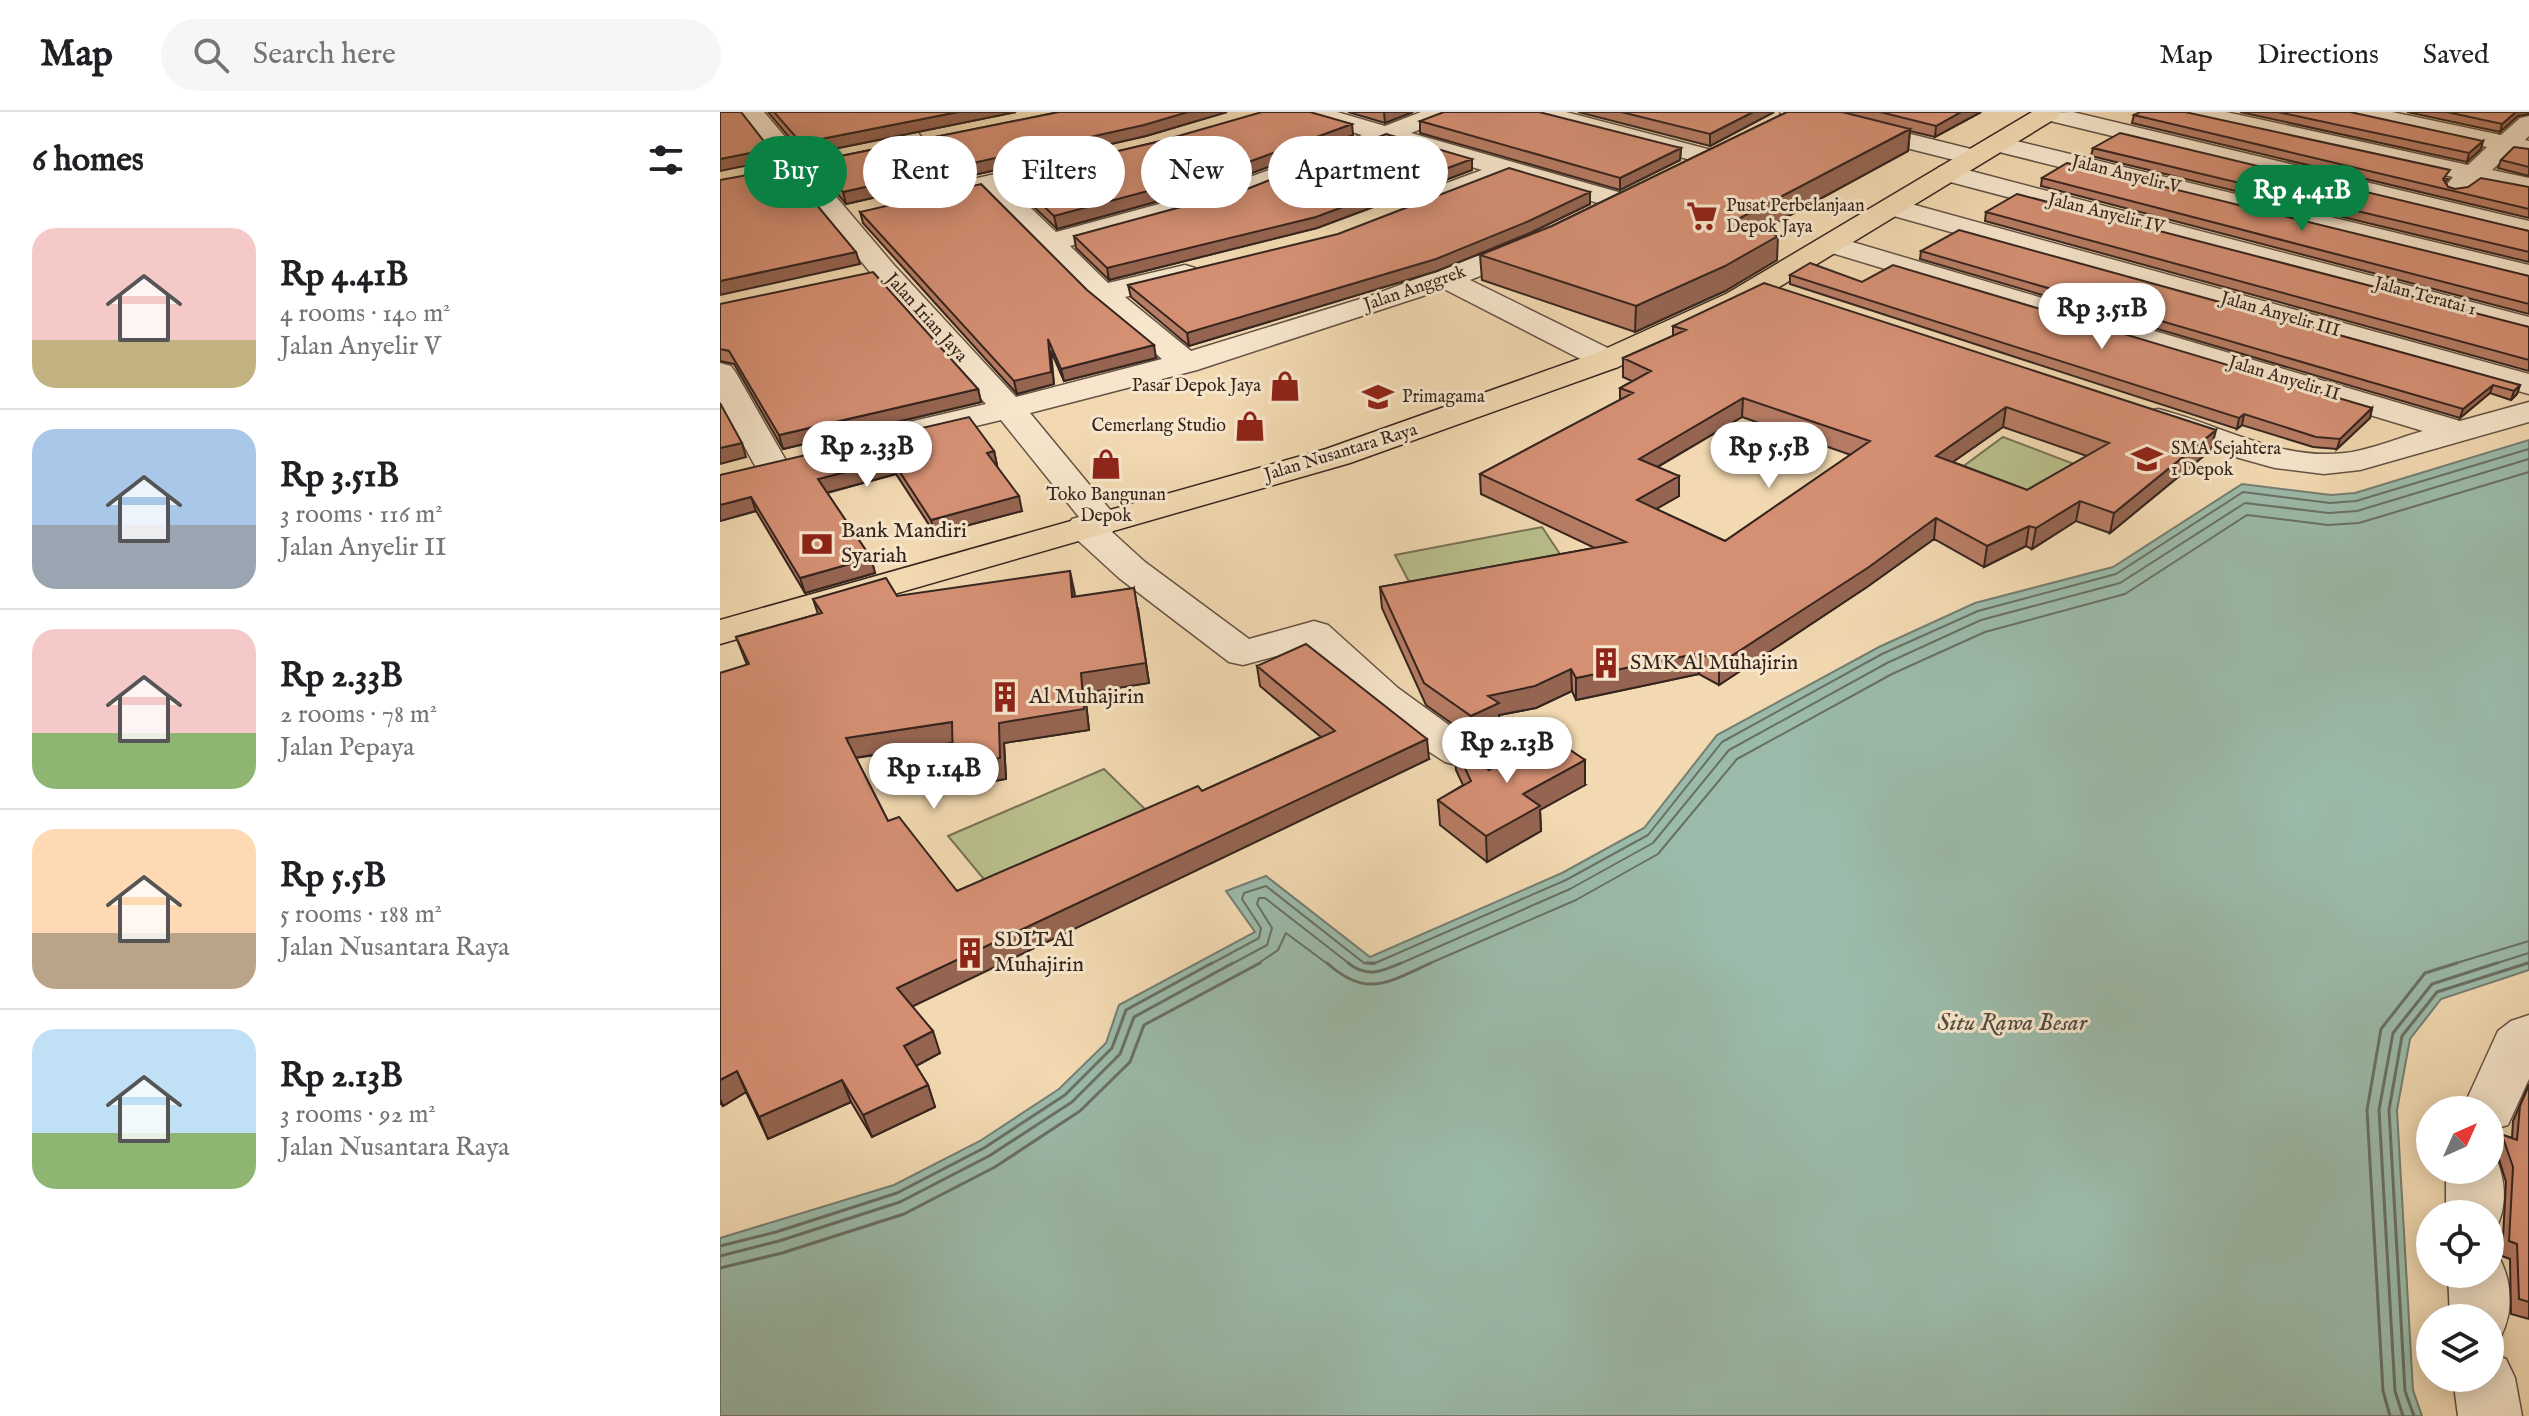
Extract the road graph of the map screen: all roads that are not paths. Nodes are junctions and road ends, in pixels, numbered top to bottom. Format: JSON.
{"nodes":[{"id":1,"x":751,"y":112,"type":"edge"},
{"id":2,"x":888,"y":112,"type":"edge"},
{"id":3,"x":1310,"y":112,"type":"edge"},
{"id":4,"x":1443,"y":112,"type":"edge"},
{"id":5,"x":1537,"y":112,"type":"edge"},
{"id":6,"x":2193,"y":112,"type":"edge"},
{"id":7,"x":2357,"y":112,"type":"edge"},
{"id":8,"x":2048,"y":113,"type":"edge"},
{"id":9,"x":1793,"y":116,"type":"edge"},
{"id":10,"x":2529,"y":123,"type":"edge"},
{"id":11,"x":2120,"y":131,"type":"junction"},
{"id":12,"x":1390,"y":134,"type":"junction"},
{"id":13,"x":908,"y":136,"type":"edge"},
{"id":14,"x":2518,"y":146,"type":"edge"},
{"id":15,"x":1973,"y":158,"type":"junction"},
{"id":16,"x":2072,"y":162,"type":"junction"},
{"id":17,"x":1507,"y":169,"type":"junction"},
{"id":18,"x":2473,"y":173,"type":"junction"},
{"id":19,"x":991,"y":184,"type":"joint"},
{"id":20,"x":2529,"y":186,"type":"edge"},
{"id":21,"x":977,"y":187,"type":"edge"},
{"id":22,"x":1647,"y":189,"type":"junction"},
{"id":23,"x":1448,"y":192,"type":"edge"},
{"id":24,"x":2024,"y":193,"type":"junction"},
{"id":25,"x":1893,"y":207,"type":"junction"},
{"id":26,"x":2436,"y":207,"type":"junction"},
{"id":27,"x":868,"y":210,"type":"edge"},
{"id":28,"x":837,"y":217,"type":"junction"},
{"id":29,"x":1582,"y":222,"type":"edge"},
{"id":30,"x":1967,"y":227,"type":"junction"},
{"id":31,"x":2529,"y":229,"type":"edge"},
{"id":32,"x":1555,"y":235,"type":"edge"},
{"id":33,"x":2397,"y":241,"type":"junction"},
{"id":34,"x":1049,"y":243,"type":"junction"},
{"id":35,"x":1832,"y":244,"type":"junction"},
{"id":36,"x":1210,"y":268,"type":"edge"},
{"id":37,"x":884,"y":271,"type":"junction"},
{"id":38,"x":1892,"y":273,"type":"junction"},
{"id":39,"x":2529,"y":274,"type":"edge"},
{"id":40,"x":854,"y":278,"type":"edge"},
{"id":41,"x":2358,"y":279,"type":"junction"},
{"id":42,"x":1448,"y":280,"type":"junction"},
{"id":43,"x":1760,"y":287,"type":"junction"},
{"id":44,"x":1102,"y":293,"type":"junction"},
{"id":45,"x":1797,"y":300,"type":"edge"},
{"id":46,"x":2529,"y":326,"type":"edge"},
{"id":47,"x":1607,"y":360,"type":"junction"},
{"id":48,"x":1186,"y":363,"type":"junction"},
{"id":49,"x":720,"y":373,"type":"edge"},
{"id":50,"x":2529,"y":384,"type":"edge"},
{"id":51,"x":1009,"y":409,"type":"junction"},
{"id":52,"x":2132,"y":410,"type":"edge"},
{"id":53,"x":2529,"y":412,"type":"edge"},
{"id":54,"x":2461,"y":432,"type":"junction"},
{"id":55,"x":875,"y":440,"type":"edge"},
{"id":56,"x":733,"y":473,"type":"edge"},
{"id":57,"x":1094,"y":525,"type":"junction"},
{"id":58,"x":720,"y":632,"type":"edge"},
{"id":59,"x":1460,"y":753,"type":"edge"},
{"id":60,"x":2525,"y":1044,"type":"edge"},
{"id":61,"x":2497,"y":1096,"type":"edge"},
{"id":62,"x":2486,"y":1392,"type":"edge"},
{"id":63,"x":2490,"y":1416,"type":"edge"}],
"edges":[{"from":1,"to":28,"type":"street","name":"Jalan Irian Jaya"},
{"from":2,"to":13,"type":"street"},
{"from":3,"to":12,"type":"street"},
{"from":4,"to":12,"type":"street"},
{"from":5,"to":22,"type":"street"},
{"from":6,"to":18,"type":"street"},
{"from":7,"to":14,"type":"street"},
{"from":8,"to":11,"type":"street"},
{"from":8,"to":15,"type":"highway","name":"Jalan Nusantara Raya"},
{"from":9,"to":15,"type":"street"},
{"from":10,"to":14,"type":"street","name":"Jalan Teratai 1"},
{"from":11,"to":16,"type":"street"},
{"from":11,"to":26,"type":"street"},
{"from":12,"to":17,"type":"street"},
{"from":12,"to":34,"type":"street"},
{"from":14,"to":18,"type":"street","name":"Jalan Teratai 1"},
{"from":15,"to":16,"type":"street","name":"Jalan Anyelir V"},
{"from":15,"to":24,"type":"street","name":"Jalan Anyelir IV"},
{"from":15,"to":25,"type":"highway","name":"Jalan Nusantara Raya"},
{"from":16,"to":24,"type":"street"},
{"from":16,"to":33,"type":"street","name":"Jalan Anyelir V"},
{"from":17,"to":22,"type":"street"},
{"from":17,"to":23,"type":"street"},
{"from":18,"to":20,"type":"street"},
{"from":18,"to":26,"type":"street","name":"Jalan Teratai 1"},
{"from":19,"to":21,"type":"street"},
{"from":19,"to":34,"type":"street"},
{"from":22,"to":29,"type":"street"},
{"from":24,"to":30,"type":"street"},
{"from":24,"to":41,"type":"street","name":"Jalan Anyelir IV"},
{"from":25,"to":30,"type":"street","name":"Jalan Anyelir III"},
{"from":25,"to":35,"type":"highway","name":"Jalan Nusantara Raya"},
{"from":26,"to":31,"type":"street"},
{"from":26,"to":33,"type":"street","name":"Jalan Teratai 1"},
{"from":27,"to":28,"type":"street"},
{"from":28,"to":37,"type":"street","name":"Jalan Irian Jaya"},
{"from":30,"to":38,"type":"street"},
{"from":30,"to":50,"type":"street","name":"Jalan Anyelir III"},
{"from":32,"to":42,"type":"street","name":"Jalan Anggrek"},
{"from":33,"to":39,"type":"street","name":"Jalan Anyelir V"},
{"from":33,"to":41,"type":"street","name":"Jalan Teratai 1"},
{"from":34,"to":44,"type":"street"},
{"from":35,"to":38,"type":"street","name":"Jalan Anyelir II"},
{"from":35,"to":43,"type":"highway","name":"Jalan Nusantara Raya"},
{"from":36,"to":44,"type":"street"},
{"from":37,"to":40,"type":"street"},
{"from":37,"to":51,"type":"street","name":"Jalan Irian Jaya"},
{"from":38,"to":54,"type":"street","name":"Jalan Anyelir II"},
{"from":41,"to":46,"type":"street","name":"Jalan Teratai 1"},
{"from":42,"to":47,"type":"street"},
{"from":42,"to":48,"type":"street","name":"Jalan Anggrek"},
{"from":43,"to":45,"type":"street"},
{"from":43,"to":47,"type":"highway","name":"Jalan Nusantara Raya"},
{"from":44,"to":48,"type":"street"},
{"from":47,"to":57,"type":"highway","name":"Jalan Nusantara Raya"},
{"from":48,"to":51,"type":"street","name":"Jalan Anggrek"},
{"from":49,"to":56,"type":"street"},
{"from":51,"to":55,"type":"street","name":"Jalan Anggrek"},
{"from":51,"to":57,"type":"street","name":"Jalan Irian Jaya"},
{"from":52,"to":54,"type":"street"},
{"from":53,"to":54,"type":"street"},
{"from":57,"to":58,"type":"highway","name":"Jalan Nusantara Raya"},
{"from":57,"to":59,"type":"street","name":"Jalan Irian Jaya"},
{"from":60,"to":61,"type":"street"},
{"from":62,"to":63,"type":"street"}]}
